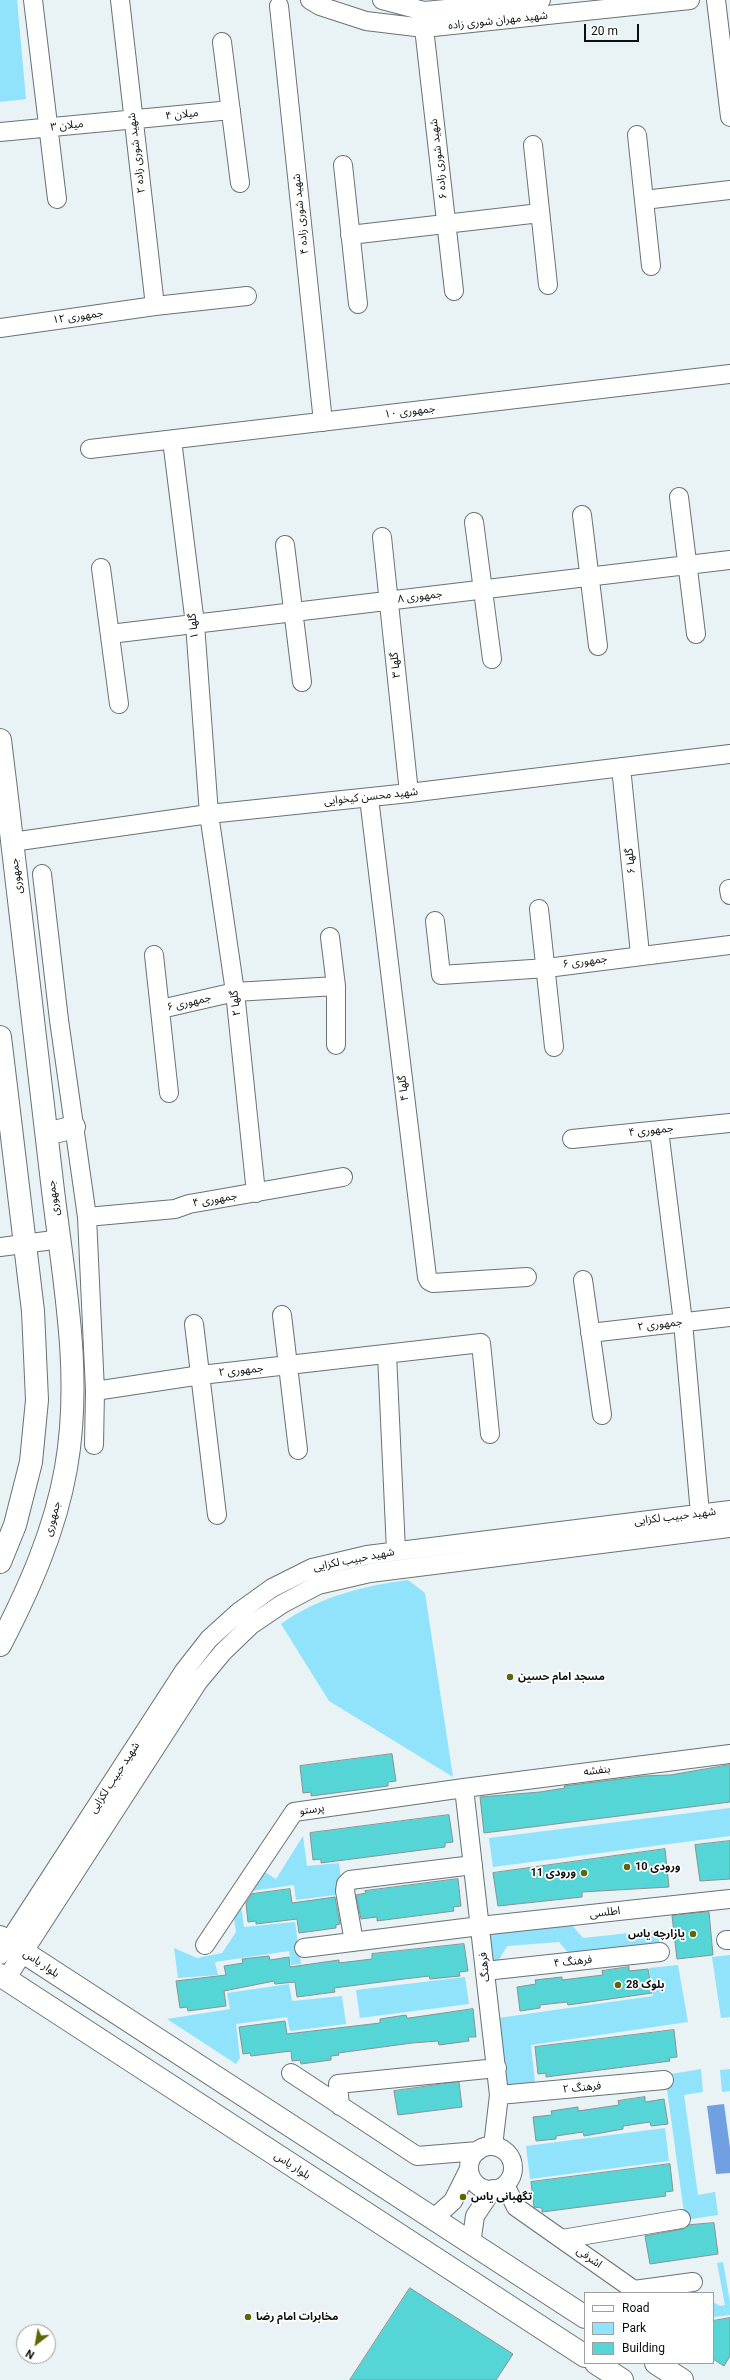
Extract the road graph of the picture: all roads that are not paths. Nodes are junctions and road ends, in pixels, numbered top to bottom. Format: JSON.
{"nodes":[{"id":1,"x":33,"y":0,"type":"edge"},
{"id":2,"x":120,"y":0,"type":"edge"},
{"id":3,"x":310,"y":0,"type":"edge"},
{"id":4,"x":382,"y":0,"type":"edge"},
{"id":5,"x":541,"y":0,"type":"edge"},
{"id":6,"x":690,"y":0,"type":"edge"},
{"id":7,"x":716,"y":0,"type":"edge"},
{"id":8,"x":279,"y":6,"type":"dead end"},
{"id":9,"x":424,"y":20,"type":"junction"},
{"id":10,"x":222,"y":42,"type":"dead end"},
{"id":11,"x":231,"y":110,"type":"junction"},
{"id":12,"x":730,"y":117,"type":"edge"},
{"id":13,"x":134,"y":120,"type":"junction"},
{"id":14,"x":49,"y":128,"type":"junction"},
{"id":15,"x":0,"y":132,"type":"edge"},
{"id":16,"x":637,"y":135,"type":"dead end"},
{"id":17,"x":533,"y":145,"type":"dead end"},
{"id":18,"x":343,"y":165,"type":"dead end"},
{"id":19,"x":240,"y":183,"type":"dead end"},
{"id":20,"x":730,"y":190,"type":"edge"},
{"id":21,"x":57,"y":199,"type":"dead end"},
{"id":22,"x":644,"y":200,"type":"junction"},
{"id":23,"x":540,"y":212,"type":"junction"},
{"id":24,"x":446,"y":224,"type":"junction"},
{"id":25,"x":350,"y":235,"type":"junction"},
{"id":26,"x":651,"y":266,"type":"dead end"},
{"id":27,"x":548,"y":285,"type":"dead end"},
{"id":28,"x":454,"y":291,"type":"dead end"},
{"id":29,"x":247,"y":296,"type":"dead end"},
{"id":30,"x":358,"y":304,"type":"dead end"},
{"id":31,"x":155,"y":306,"type":"junction"},
{"id":32,"x":0,"y":328,"type":"edge"},
{"id":33,"x":730,"y":374,"type":"edge"},
{"id":34,"x":323,"y":422,"type":"junction"},
{"id":35,"x":172,"y":440,"type":"junction"},
{"id":36,"x":90,"y":449,"type":"dead end"},
{"id":37,"x":679,"y":497,"type":"dead end"},
{"id":38,"x":582,"y":515,"type":"dead end"},
{"id":39,"x":474,"y":522,"type":"dead end"},
{"id":40,"x":382,"y":537,"type":"dead end"},
{"id":41,"x":285,"y":545,"type":"dead end"},
{"id":42,"x":730,"y":560,"type":"edge"},
{"id":43,"x":688,"y":565,"type":"junction"},
{"id":44,"x":101,"y":568,"type":"dead end"},
{"id":45,"x":589,"y":577,"type":"junction"},
{"id":46,"x":483,"y":590,"type":"junction"},
{"id":47,"x":389,"y":601,"type":"junction"},
{"id":48,"x":294,"y":612,"type":"junction"},
{"id":49,"x":194,"y":624,"type":"junction"},
{"id":50,"x":110,"y":634,"type":"junction"},
{"id":51,"x":696,"y":634,"type":"dead end"},
{"id":52,"x":598,"y":646,"type":"dead end"},
{"id":53,"x":492,"y":659,"type":"dead end"},
{"id":54,"x":302,"y":682,"type":"dead end"},
{"id":55,"x":119,"y":704,"type":"dead end"},
{"id":56,"x":0,"y":740,"type":"edge"},
{"id":57,"x":730,"y":754,"type":"edge"},
{"id":58,"x":621,"y":767,"type":"junction"},
{"id":59,"x":410,"y":793,"type":"junction"},
{"id":60,"x":369,"y":798,"type":"junction"},
{"id":61,"x":209,"y":814,"type":"junction"},
{"id":62,"x":12,"y":842,"type":"junction"},
{"id":63,"x":42,"y":874,"type":"dead end"},
{"id":64,"x":539,"y":909,"type":"dead end"},
{"id":65,"x":436,"y":921,"type":"dead end"},
{"id":66,"x":330,"y":937,"type":"dead end"},
{"id":67,"x":730,"y":945,"type":"edge"},
{"id":68,"x":640,"y":954,"type":"junction"},
{"id":69,"x":154,"y":955,"type":"dead end"},
{"id":70,"x":547,"y":968,"type":"junction"},
{"id":71,"x":336,"y":986,"type":"junction"},
{"id":72,"x":235,"y":992,"type":"junction"},
{"id":73,"x":161,"y":1009,"type":"junction"},
{"id":74,"x":0,"y":1037,"type":"edge"},
{"id":75,"x":336,"y":1045,"type":"dead end"},
{"id":76,"x":554,"y":1047,"type":"dead end"},
{"id":77,"x":169,"y":1093,"type":"dead end"},
{"id":78,"x":730,"y":1122,"type":"edge"},
{"id":79,"x":74,"y":1127,"type":"junction"},
{"id":80,"x":659,"y":1130,"type":"junction"},
{"id":81,"x":47,"y":1134,"type":"junction"},
{"id":82,"x":572,"y":1139,"type":"dead end"},
{"id":83,"x":343,"y":1177,"type":"dead end"},
{"id":84,"x":256,"y":1193,"type":"junction"},
{"id":85,"x":87,"y":1217,"type":"junction"},
{"id":86,"x":60,"y":1239,"type":"junction"},
{"id":87,"x":25,"y":1244,"type":"junction"},
{"id":88,"x":0,"y":1247,"type":"edge"},
{"id":89,"x":526,"y":1277,"type":"dead end"},
{"id":90,"x":584,"y":1280,"type":"dead end"},
{"id":91,"x":282,"y":1315,"type":"dead end"},
{"id":92,"x":730,"y":1317,"type":"edge"},
{"id":93,"x":684,"y":1322,"type":"junction"},
{"id":94,"x":194,"y":1324,"type":"dead end"},
{"id":95,"x":590,"y":1333,"type":"junction"},
{"id":96,"x":387,"y":1354,"type":"junction"},
{"id":97,"x":289,"y":1366,"type":"junction"},
{"id":98,"x":201,"y":1375,"type":"junction"},
{"id":99,"x":95,"y":1391,"type":"junction"},
{"id":100,"x":602,"y":1415,"type":"dead end"},
{"id":101,"x":490,"y":1434,"type":"dead end"},
{"id":102,"x":94,"y":1445,"type":"dead end"},
{"id":103,"x":298,"y":1450,"type":"dead end"},
{"id":104,"x":730,"y":1498,"type":"edge"},
{"id":105,"x":730,"y":1510,"type":"edge"},
{"id":106,"x":217,"y":1515,"type":"dead end"},
{"id":107,"x":700,"y":1516,"type":"junction"},
{"id":108,"x":730,"y":1528,"type":"edge"},
{"id":109,"x":427,"y":1548,"type":"junction"},
{"id":110,"x":396,"y":1552,"type":"junction"},
{"id":111,"x":0,"y":1562,"type":"edge"},
{"id":112,"x":430,"y":1566,"type":"junction"},
{"id":113,"x":0,"y":1646,"type":"edge"},
{"id":114,"x":730,"y":1754,"type":"edge"},
{"id":115,"x":464,"y":1788,"type":"junction"},
{"id":116,"x":473,"y":1866,"type":"junction"},
{"id":117,"x":730,"y":1899,"type":"edge"},
{"id":118,"x":480,"y":1926,"type":"junction"},
{"id":119,"x":354,"y":1942,"type":"junction"},
{"id":120,"x":206,"y":1945,"type":"dead end"},
{"id":121,"x":8,"y":1947,"type":"edge"},
{"id":122,"x":304,"y":1948,"type":"dead end"},
{"id":123,"x":660,"y":1952,"type":"dead end"},
{"id":124,"x":485,"y":1972,"type":"junction"},
{"id":125,"x":3,"y":1977,"type":"edge"},
{"id":126,"x":128,"y":2022,"type":"junction"},
{"id":127,"x":111,"y":2048,"type":"junction"},
{"id":128,"x":496,"y":2068,"type":"junction"},
{"id":129,"x":290,"y":2073,"type":"dead end"},
{"id":130,"x":664,"y":2080,"type":"dead end"},
{"id":131,"x":499,"y":2095,"type":"junction"},
{"id":132,"x":340,"y":2106,"type":"junction"},
{"id":133,"x":485,"y":2148,"type":"junction"},
{"id":134,"x":469,"y":2169,"type":"junction"},
{"id":135,"x":499,"y":2187,"type":"junction"},
{"id":136,"x":433,"y":2219,"type":"junction"},
{"id":137,"x":681,"y":2219,"type":"dead end"},
{"id":138,"x":562,"y":2239,"type":"junction"},
{"id":139,"x":471,"y":2244,"type":"junction"},
{"id":140,"x":692,"y":2282,"type":"dead end"},
{"id":141,"x":584,"y":2316,"type":"edge"},
{"id":142,"x":584,"y":2355,"type":"edge"},
{"id":143,"x":598,"y":2364,"type":"edge"},
{"id":144,"x":658,"y":2364,"type":"edge"},
{"id":145,"x":622,"y":2380,"type":"edge"},
{"id":146,"x":682,"y":2380,"type":"edge"}],
"edges":[{"from":1,"to":14,"type":"street"},
{"from":2,"to":13,"type":"street","name":"شهید شوری زاده ۲"},
{"from":3,"to":9,"type":"street","name":"شهید مهران شوری زاده"},
{"from":4,"to":9,"type":"street","name":"شهید مهران شوری زاده"},
{"from":5,"to":9,"type":"street","name":"شهید مهران شوری زاده"},
{"from":6,"to":9,"type":"street","name":"شهید مهران شوری زاده"},
{"from":7,"to":12,"type":"street"},
{"from":8,"to":34,"type":"street","name":"شهید شوری زاده ۴"},
{"from":9,"to":24,"type":"street","name":"شهید شوری زاده ۶"},
{"from":10,"to":11,"type":"street"},
{"from":11,"to":13,"type":"street","name":"میلان ۴"},
{"from":11,"to":19,"type":"street"},
{"from":13,"to":14,"type":"street","name":"میلان ۳"},
{"from":13,"to":31,"type":"street","name":"شهید شوری زاده ۲"},
{"from":14,"to":15,"type":"street","name":"میلان ۳"},
{"from":14,"to":21,"type":"street"},
{"from":16,"to":22,"type":"street"},
{"from":17,"to":23,"type":"street"},
{"from":18,"to":25,"type":"street"},
{"from":20,"to":22,"type":"street"},
{"from":22,"to":26,"type":"street"},
{"from":23,"to":24,"type":"street"},
{"from":23,"to":27,"type":"street"},
{"from":24,"to":25,"type":"street"},
{"from":24,"to":28,"type":"street","name":"شهید شوری زاده ۶"},
{"from":25,"to":30,"type":"street"},
{"from":29,"to":31,"type":"street","name":"جمهوری ۱۲"},
{"from":31,"to":32,"type":"street","name":"جمهوری ۱۲"},
{"from":33,"to":34,"type":"street","name":"جمهوری ۱۰"},
{"from":34,"to":35,"type":"street","name":"جمهوری ۱۰"},
{"from":35,"to":36,"type":"street","name":"جمهوری ۱۰"},
{"from":35,"to":49,"type":"street","name":"گلها ۱"},
{"from":37,"to":43,"type":"street"},
{"from":38,"to":45,"type":"street"},
{"from":39,"to":46,"type":"street"},
{"from":40,"to":47,"type":"street","name":"گلها ۳"},
{"from":41,"to":48,"type":"street"},
{"from":42,"to":43,"type":"street","name":"جمهوری ۸"},
{"from":43,"to":45,"type":"street","name":"جمهوری ۸"},
{"from":43,"to":51,"type":"street"},
{"from":44,"to":50,"type":"street"},
{"from":45,"to":46,"type":"street","name":"جمهوری ۸"},
{"from":45,"to":52,"type":"street"},
{"from":46,"to":47,"type":"street","name":"جمهوری ۸"},
{"from":46,"to":53,"type":"street"},
{"from":47,"to":48,"type":"street","name":"جمهوری ۸"},
{"from":47,"to":59,"type":"street","name":"گلها ۳"},
{"from":48,"to":49,"type":"street","name":"جمهوری ۸"},
{"from":48,"to":54,"type":"street"},
{"from":49,"to":50,"type":"street","name":"جمهوری ۸"},
{"from":49,"to":61,"type":"street","name":"گلها ۱"},
{"from":50,"to":55,"type":"street"},
{"from":56,"to":62,"type":"main road","name":"جمهوری"},
{"from":57,"to":58,"type":"street","name":"شهید محسن کیخوایی"},
{"from":58,"to":59,"type":"street","name":"شهید محسن کیخوایی"},
{"from":58,"to":68,"type":"street","name":"گلها ۶"},
{"from":59,"to":60,"type":"street","name":"شهید محسن کیخوایی"},
{"from":60,"to":61,"type":"street","name":"شهید محسن کیخوایی"},
{"from":60,"to":89,"type":"street","name":"گلها ۴"},
{"from":61,"to":62,"type":"street","name":"شهید محسن کیخوایی"},
{"from":61,"to":72,"type":"street","name":"گلها ۲"},
{"from":62,"to":81,"type":"main road","name":"جمهوری"},
{"from":63,"to":79,"type":"street"},
{"from":64,"to":70,"type":"street"},
{"from":65,"to":70,"type":"street","name":"جمهوری ۶"},
{"from":66,"to":71,"type":"street"},
{"from":67,"to":68,"type":"street","name":"جمهوری ۶"},
{"from":68,"to":70,"type":"street","name":"جمهوری ۶"},
{"from":69,"to":73,"type":"street"},
{"from":70,"to":76,"type":"street"},
{"from":71,"to":72,"type":"street","name":"جمهوری ۶"},
{"from":71,"to":75,"type":"street"},
{"from":72,"to":73,"type":"street","name":"جمهوری ۶"},
{"from":72,"to":84,"type":"street","name":"گلها ۲"},
{"from":73,"to":77,"type":"street"},
{"from":74,"to":87,"type":"main road"},
{"from":78,"to":80,"type":"street","name":"جمهوری ۴"},
{"from":79,"to":81,"type":"main road"},
{"from":79,"to":85,"type":"street"},
{"from":80,"to":82,"type":"street","name":"جمهوری ۴"},
{"from":80,"to":93,"type":"street"},
{"from":81,"to":86,"type":"main road","name":"جمهوری"},
{"from":83,"to":84,"type":"street","name":"جمهوری ۴"},
{"from":84,"to":85,"type":"street","name":"جمهوری ۴"},
{"from":85,"to":99,"type":"street"},
{"from":86,"to":87,"type":"street"},
{"from":86,"to":113,"type":"main road","name":"جمهوری"},
{"from":87,"to":88,"type":"street"},
{"from":87,"to":111,"type":"main road"},
{"from":90,"to":95,"type":"street"},
{"from":91,"to":97,"type":"street"},
{"from":92,"to":93,"type":"street","name":"جمهوری ۲"},
{"from":93,"to":95,"type":"street","name":"جمهوری ۲"},
{"from":93,"to":107,"type":"street"},
{"from":94,"to":98,"type":"street"},
{"from":95,"to":100,"type":"street"},
{"from":96,"to":97,"type":"street","name":"جمهوری ۲"},
{"from":96,"to":101,"type":"street","name":"جمهوری ۲"},
{"from":96,"to":110,"type":"street"},
{"from":97,"to":98,"type":"street","name":"جمهوری ۲"},
{"from":97,"to":103,"type":"street"},
{"from":98,"to":99,"type":"street","name":"جمهوری ۲"},
{"from":98,"to":106,"type":"street"},
{"from":99,"to":102,"type":"street"},
{"from":104,"to":107,"type":"street"},
{"from":105,"to":107,"type":"street","name":"شهید حبیب لکزایی"},
{"from":107,"to":108,"type":"street","name":"شهید حبیب لکزایی"},
{"from":107,"to":109,"type":"street","name":"شهید حبیب لکزایی"},
{"from":107,"to":112,"type":"street","name":"شهید حبیب لکزایی"},
{"from":109,"to":110,"type":"street","name":"شهید حبیب لکزایی"},
{"from":109,"to":112,"type":"street"},
{"from":110,"to":121,"type":"street","name":"شهید حبیب لکزایی"},
{"from":112,"to":121,"type":"street","name":"شهید حبیب لکزایی"},
{"from":114,"to":115,"type":"street","name":"بنفشه"},
{"from":115,"to":116,"type":"street","name":"فرهنگ"},
{"from":115,"to":120,"type":"street","name":"پرستو"},
{"from":116,"to":118,"type":"street","name":"فرهنگ"},
{"from":116,"to":119,"type":"street"},
{"from":117,"to":118,"type":"street","name":"اطلسی"},
{"from":118,"to":119,"type":"street","name":"اطلسی"},
{"from":118,"to":124,"type":"street","name":"فرهنگ"},
{"from":119,"to":122,"type":"street","name":"اطلسی"},
{"from":121,"to":125,"type":"street","name":"شهید حبیب لکزایی"},
{"from":121,"to":126,"type":"main road","name":"بلوار یاس"},
{"from":123,"to":124,"type":"street","name":"فرهنگ ۴"},
{"from":124,"to":128,"type":"street","name":"فرهنگ"},
{"from":125,"to":127,"type":"main road","name":"بلوار یاس"},
{"from":126,"to":127,"type":"main road"},
{"from":126,"to":136,"type":"main road","name":"بلوار یاس"},
{"from":127,"to":142,"type":"main road","name":"بلوار یاس"},
{"from":128,"to":131,"type":"street","name":"فرهنگ"},
{"from":128,"to":132,"type":"street"},
{"from":129,"to":132,"type":"street"},
{"from":130,"to":131,"type":"street","name":"فرهنگ ۲"},
{"from":131,"to":133,"type":"street","name":"فرهنگ"},
{"from":132,"to":133,"type":"street"},
{"from":133,"to":134,"type":"street"},
{"from":133,"to":135,"type":"street"},
{"from":134,"to":135,"type":"street"},
{"from":134,"to":136,"type":"street"},
{"from":135,"to":138,"type":"street","name":"اشرفی"},
{"from":135,"to":139,"type":"street"},
{"from":136,"to":139,"type":"main road","name":"بلوار یاس"},
{"from":137,"to":138,"type":"street"},
{"from":138,"to":140,"type":"street","name":"اشرفی"},
{"from":139,"to":141,"type":"main road","name":"بلوار یاس"},
{"from":143,"to":145,"type":"main road"},
{"from":144,"to":146,"type":"main road"}]}
